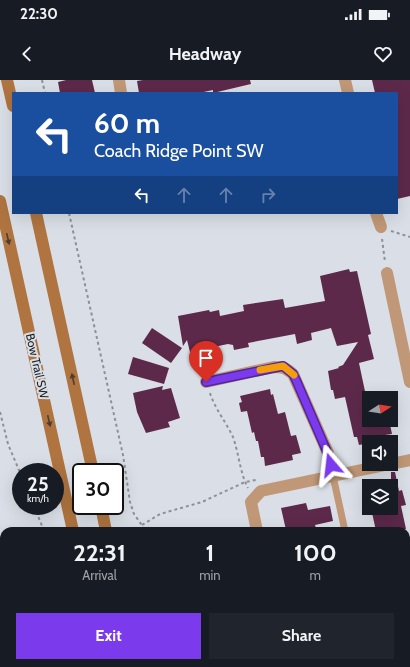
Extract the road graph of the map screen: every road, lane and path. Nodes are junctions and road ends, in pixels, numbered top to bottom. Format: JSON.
{"nodes":[{"id":1,"x":7,"y":80,"type":"edge"},
{"id":2,"x":42,"y":80,"type":"edge"},
{"id":3,"x":119,"y":80,"type":"edge"},
{"id":4,"x":345,"y":80,"type":"edge"},
{"id":5,"x":45,"y":92,"type":"edge"},
{"id":6,"x":121,"y":92,"type":"edge"},
{"id":7,"x":348,"y":92,"type":"edge"},
{"id":8,"x":12,"y":102,"type":"edge"},
{"id":9,"x":0,"y":201,"type":"edge"},
{"id":10,"x":36,"y":214,"type":"edge"},
{"id":11,"x":69,"y":214,"type":"edge"},
{"id":12,"x":376,"y":214,"type":"edge"},
{"id":13,"x":381,"y":227,"type":"junction"},
{"id":14,"x":410,"y":237,"type":"edge"},
{"id":15,"x":387,"y":273,"type":"joint"},
{"id":16,"x":206,"y":382,"type":"joint"},
{"id":17,"x":410,"y":382,"type":"edge"},
{"id":18,"x":0,"y":412,"type":"edge"},
{"id":19,"x":410,"y":460,"type":"edge"},
{"id":20,"x":16,"y":463,"type":"edge"},
{"id":21,"x":91,"y":463,"type":"edge"},
{"id":22,"x":398,"y":463,"type":"edge"},
{"id":23,"x":362,"y":470,"type":"edge"},
{"id":24,"x":333,"y":476,"type":"junction"},
{"id":25,"x":245,"y":482,"type":"dead end"},
{"id":26,"x":38,"y":515,"type":"edge"},
{"id":27,"x":103,"y":515,"type":"edge"},
{"id":28,"x":42,"y":527,"type":"edge"},
{"id":29,"x":72,"y":527,"type":"edge"},
{"id":30,"x":105,"y":527,"type":"edge"},
{"id":31,"x":143,"y":527,"type":"edge"},
{"id":32,"x":256,"y":527,"type":"edge"},
{"id":33,"x":344,"y":527,"type":"edge"}],
"edges":[{"from":1,"to":8,"type":"main road"},
{"from":2,"to":5,"type":"path"},
{"from":3,"to":6,"type":"street"},
{"from":4,"to":7,"type":"street"},
{"from":9,"to":29,"type":"main road","name":"Bow Trail SW","one_way":true},
{"from":21,"to":10,"type":"main road","one_way":true},
{"from":11,"to":31,"type":"path"},
{"from":12,"to":13,"type":"street"},
{"from":13,"to":14,"type":"path"},
{"from":13,"to":15,"type":"path"},
{"from":15,"to":17,"type":"street"},
{"from":16,"to":24,"type":"street"},
{"from":16,"to":25,"type":"path"},
{"from":18,"to":20,"type":"path"},
{"from":19,"to":22,"type":"street"},
{"from":23,"to":24,"type":"street"},
{"from":24,"to":32,"type":"street"},
{"from":24,"to":33,"type":"lane"},
{"from":26,"to":28,"type":"path"},
{"from":27,"to":30,"type":"main road"}]}
